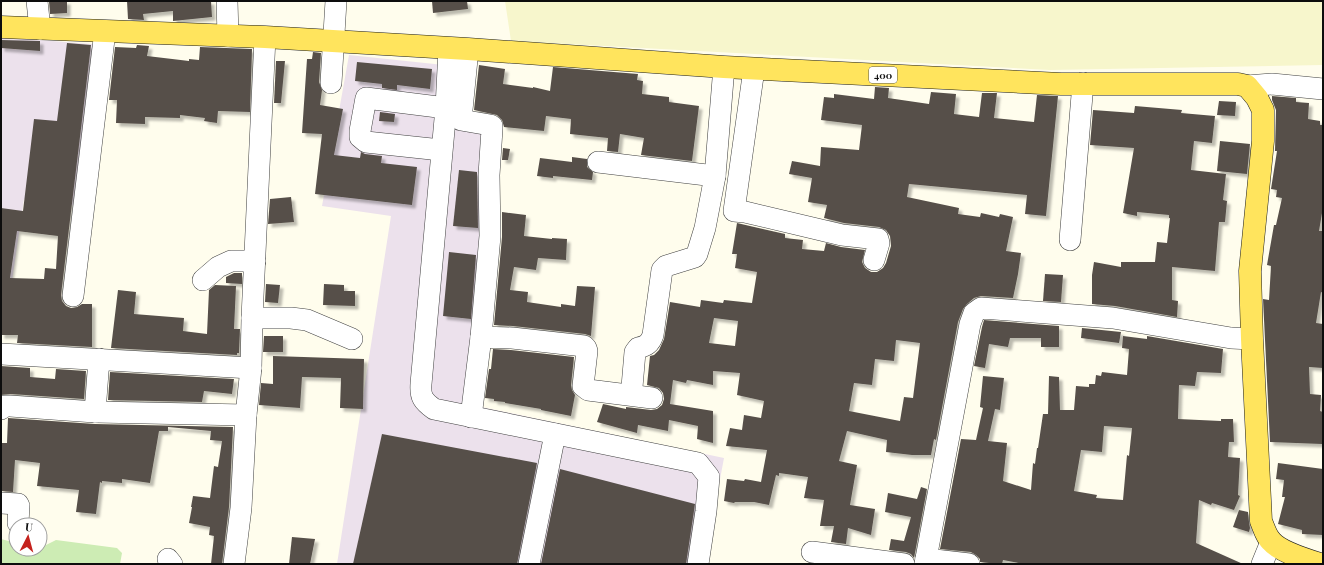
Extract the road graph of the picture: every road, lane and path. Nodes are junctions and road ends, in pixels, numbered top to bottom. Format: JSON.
{"nodes":[{"id":1,"x":38,"y":1,"type":"edge"},
{"id":2,"x":227,"y":1,"type":"edge"},
{"id":3,"x":336,"y":1,"type":"edge"},
{"id":4,"x":1,"y":27,"type":"edge"},
{"id":5,"x":40,"y":29,"type":"junction"},
{"id":6,"x":105,"y":31,"type":"junction"},
{"id":7,"x":228,"y":36,"type":"junction"},
{"id":8,"x":265,"y":37,"type":"junction"},
{"id":9,"x":334,"y":41,"type":"junction"},
{"id":10,"x":458,"y":49,"type":"junction"},
{"id":11,"x":724,"y":67,"type":"junction"},
{"id":12,"x":754,"y":68,"type":"junction"},
{"id":13,"x":331,"y":83,"type":"dead end"},
{"id":14,"x":1083,"y":83,"type":"junction"},
{"id":15,"x":1247,"y":86,"type":"junction"},
{"id":16,"x":1323,"y":89,"type":"edge"},
{"id":17,"x":446,"y":108,"type":"junction"},
{"id":18,"x":441,"y":150,"type":"junction"},
{"id":19,"x":598,"y":162,"type":"dead end"},
{"id":20,"x":716,"y":176,"type":"junction"},
{"id":21,"x":1070,"y":240,"type":"dead end"},
{"id":22,"x":874,"y":260,"type":"dead end"},
{"id":23,"x":255,"y":262,"type":"junction"},
{"id":24,"x":203,"y":280,"type":"dead end"},
{"id":25,"x":73,"y":296,"type":"dead end"},
{"id":26,"x":252,"y":318,"type":"junction"},
{"id":27,"x":481,"y":337,"type":"junction"},
{"id":28,"x":352,"y":339,"type":"dead end"},
{"id":29,"x":1252,"y":339,"type":"junction"},
{"id":30,"x":1,"y":354,"type":"edge"},
{"id":31,"x":99,"y":359,"type":"junction"},
{"id":32,"x":251,"y":368,"type":"junction"},
{"id":33,"x":632,"y":387,"type":"dead end"},
{"id":34,"x":652,"y":398,"type":"dead end"},
{"id":35,"x":1,"y":409,"type":"edge"},
{"id":36,"x":95,"y":412,"type":"junction"},
{"id":37,"x":246,"y":415,"type":"junction"},
{"id":38,"x":471,"y":416,"type":"junction"},
{"id":39,"x":555,"y":434,"type":"junction"},
{"id":40,"x":1271,"y":542,"type":"junction"},
{"id":41,"x":812,"y":552,"type":"dead end"},
{"id":42,"x":925,"y":561,"type":"edge"},
{"id":43,"x":234,"y":564,"type":"edge"},
{"id":44,"x":529,"y":564,"type":"edge"},
{"id":45,"x":698,"y":564,"type":"edge"},
{"id":46,"x":904,"y":564,"type":"edge"},
{"id":47,"x":969,"y":564,"type":"edge"},
{"id":48,"x":1262,"y":564,"type":"edge"},
{"id":49,"x":1320,"y":564,"type":"edge"}],
"edges":[{"from":1,"to":5,"type":"street"},
{"from":2,"to":7,"type":"street"},
{"from":3,"to":9,"type":"street"},
{"from":4,"to":5,"type":"main road","number":"400"},
{"from":5,"to":6,"type":"main road","number":"400"},
{"from":6,"to":7,"type":"main road","number":"400"},
{"from":6,"to":25,"type":"street"},
{"from":7,"to":8,"type":"main road","number":"400"},
{"from":8,"to":9,"type":"main road","number":"400"},
{"from":8,"to":23,"type":"street"},
{"from":9,"to":10,"type":"main road","number":"400"},
{"from":9,"to":13,"type":"street"},
{"from":10,"to":11,"type":"main road","number":"400"},
{"from":10,"to":17,"type":"street"},
{"from":10,"to":27,"type":"street"},
{"from":11,"to":12,"type":"main road","number":"400"},
{"from":11,"to":20,"type":"street"},
{"from":12,"to":14,"type":"main road","number":"400"},
{"from":12,"to":22,"type":"street"},
{"from":14,"to":15,"type":"main road","number":"400"},
{"from":14,"to":21,"type":"street"},
{"from":15,"to":16,"type":"street"},
{"from":15,"to":29,"type":"main road"},
{"from":17,"to":18,"type":"street"},
{"from":17,"to":18,"type":"street"},
{"from":18,"to":38,"type":"street"},
{"from":19,"to":20,"type":"street"},
{"from":20,"to":33,"type":"street"},
{"from":23,"to":24,"type":"street"},
{"from":23,"to":26,"type":"street"},
{"from":26,"to":28,"type":"street"},
{"from":26,"to":32,"type":"street"},
{"from":27,"to":34,"type":"street"},
{"from":27,"to":38,"type":"street"},
{"from":29,"to":40,"type":"main road"},
{"from":29,"to":42,"type":"street"},
{"from":30,"to":31,"type":"street"},
{"from":31,"to":32,"type":"street"},
{"from":31,"to":36,"type":"street"},
{"from":32,"to":37,"type":"street"},
{"from":35,"to":36,"type":"street"},
{"from":36,"to":37,"type":"street"},
{"from":37,"to":43,"type":"street"},
{"from":38,"to":39,"type":"street"},
{"from":39,"to":44,"type":"street"},
{"from":39,"to":45,"type":"street"},
{"from":40,"to":48,"type":"street"},
{"from":40,"to":49,"type":"main road"},
{"from":41,"to":46,"type":"street"},
{"from":42,"to":47,"type":"street"}]}
